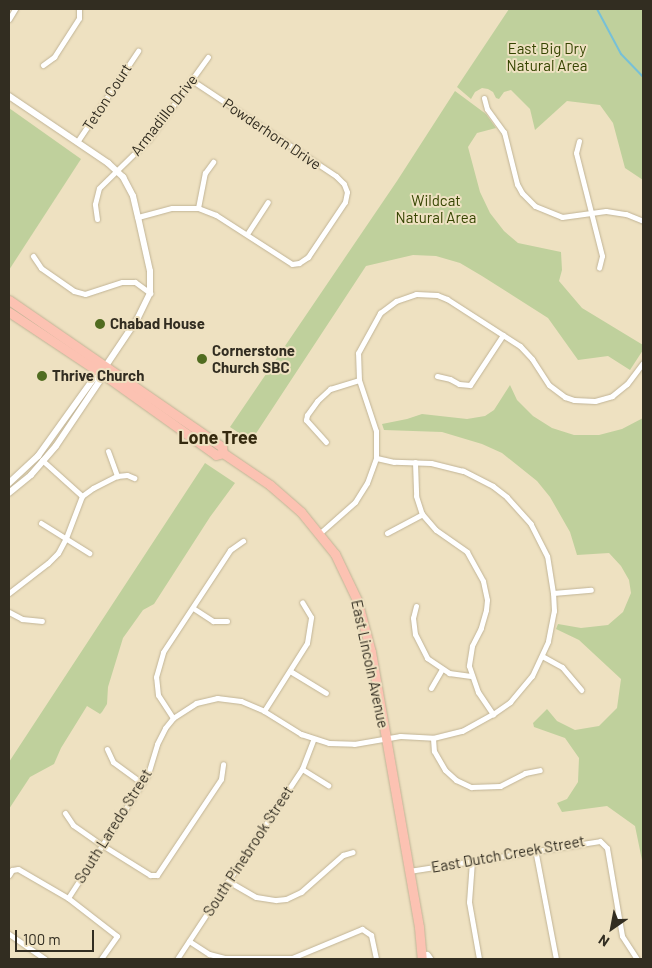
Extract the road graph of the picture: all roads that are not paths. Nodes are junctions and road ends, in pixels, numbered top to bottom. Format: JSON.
{"nodes":[{"id":1,"x":15,"y":9,"type":"edge"},
{"id":2,"x":79,"y":9,"type":"edge"},
{"id":3,"x":9,"y":19,"type":"edge"},
{"id":4,"x":138,"y":50,"type":"dead end"},
{"id":5,"x":208,"y":57,"type":"dead end"},
{"id":6,"x":43,"y":65,"type":"dead end"},
{"id":7,"x":193,"y":81,"type":"junction"},
{"id":8,"x":9,"y":96,"type":"edge"},
{"id":9,"x":484,"y":98,"type":"dead end"},
{"id":10,"x":579,"y":141,"type":"dead end"},
{"id":11,"x":77,"y":142,"type":"junction"},
{"id":12,"x":213,"y":162,"type":"dead end"},
{"id":13,"x":118,"y":171,"type":"junction"},
{"id":14,"x":268,"y":202,"type":"dead end"},
{"id":15,"x":198,"y":208,"type":"junction"},
{"id":16,"x":591,"y":213,"type":"junction"},
{"id":17,"x":138,"y":217,"type":"junction"},
{"id":18,"x":97,"y":219,"type":"dead end"},
{"id":19,"x":643,"y":221,"type":"edge"},
{"id":20,"x":247,"y":234,"type":"junction"},
{"id":21,"x":34,"y":256,"type":"dead end"},
{"id":22,"x":599,"y":268,"type":"dead end"},
{"id":23,"x":150,"y":293,"type":"junction"},
{"id":24,"x":9,"y":300,"type":"edge"},
{"id":25,"x":9,"y":312,"type":"edge"},
{"id":26,"x":503,"y":335,"type":"junction"},
{"id":27,"x":643,"y":362,"type":"edge"},
{"id":28,"x":101,"y":372,"type":"junction"},
{"id":29,"x":437,"y":376,"type":"dead end"},
{"id":30,"x":359,"y":380,"type":"junction"},
{"id":31,"x":326,"y":442,"type":"dead end"},
{"id":32,"x":108,"y":451,"type":"dead end"},
{"id":33,"x":38,"y":456,"type":"junction"},
{"id":34,"x":376,"y":458,"type":"junction"},
{"id":35,"x":44,"y":461,"type":"junction"},
{"id":36,"x":415,"y":462,"type":"junction"},
{"id":37,"x":117,"y":476,"type":"junction"},
{"id":38,"x":134,"y":478,"type":"dead end"},
{"id":39,"x":9,"y":483,"type":"edge"},
{"id":40,"x":9,"y":493,"type":"edge"},
{"id":41,"x":82,"y":496,"type":"junction"},
{"id":42,"x":422,"y":514,"type":"junction"},
{"id":43,"x":41,"y":523,"type":"dead end"},
{"id":44,"x":320,"y":533,"type":"junction"},
{"id":45,"x":387,"y":533,"type":"dead end"},
{"id":46,"x":66,"y":538,"type":"junction"},
{"id":47,"x":243,"y":541,"type":"dead end"},
{"id":48,"x":89,"y":553,"type":"dead end"},
{"id":49,"x":590,"y":590,"type":"dead end"},
{"id":50,"x":9,"y":593,"type":"edge"},
{"id":51,"x":554,"y":593,"type":"junction"},
{"id":52,"x":302,"y":602,"type":"dead end"},
{"id":53,"x":416,"y":606,"type":"dead end"},
{"id":54,"x":193,"y":608,"type":"junction"},
{"id":55,"x":9,"y":612,"type":"edge"},
{"id":56,"x":42,"y":621,"type":"dead end"},
{"id":57,"x":227,"y":622,"type":"dead end"},
{"id":58,"x":542,"y":656,"type":"junction"},
{"id":59,"x":442,"y":669,"type":"junction"},
{"id":60,"x":290,"y":671,"type":"junction"},
{"id":61,"x":471,"y":676,"type":"junction"},
{"id":62,"x":431,"y":688,"type":"dead end"},
{"id":63,"x":580,"y":690,"type":"dead end"},
{"id":64,"x":326,"y":694,"type":"dead end"},
{"id":65,"x":264,"y":711,"type":"junction"},
{"id":66,"x":494,"y":714,"type":"junction"},
{"id":67,"x":172,"y":718,"type":"junction"},
{"id":68,"x":386,"y":738,"type":"junction"},
{"id":69,"x":433,"y":738,"type":"junction"},
{"id":70,"x":313,"y":740,"type":"junction"},
{"id":71,"x":107,"y":749,"type":"dead end"},
{"id":72,"x":223,"y":764,"type":"dead end"},
{"id":73,"x":302,"y":769,"type":"junction"},
{"id":74,"x":540,"y":770,"type":"dead end"},
{"id":75,"x":142,"y":783,"type":"junction"},
{"id":76,"x":328,"y":784,"type":"dead end"},
{"id":77,"x":65,"y":813,"type":"dead end"},
{"id":78,"x":102,"y":845,"type":"junction"},
{"id":79,"x":535,"y":849,"type":"junction"},
{"id":80,"x":353,"y":852,"type":"dead end"},
{"id":81,"x":472,"y":861,"type":"junction"},
{"id":82,"x":409,"y":871,"type":"junction"},
{"id":83,"x":9,"y":875,"type":"edge"},
{"id":84,"x":228,"y":882,"type":"junction"},
{"id":85,"x":68,"y":898,"type":"junction"},
{"id":86,"x":9,"y":934,"type":"edge"},
{"id":87,"x":189,"y":941,"type":"junction"},
{"id":88,"x":45,"y":959,"type":"edge"},
{"id":89,"x":101,"y":959,"type":"edge"},
{"id":90,"x":177,"y":959,"type":"edge"},
{"id":91,"x":376,"y":959,"type":"edge"},
{"id":92,"x":426,"y":959,"type":"edge"},
{"id":93,"x":479,"y":959,"type":"edge"},
{"id":94,"x":556,"y":959,"type":"edge"},
{"id":95,"x":636,"y":959,"type":"edge"}],
"edges":[{"from":1,"to":3,"type":"street"},
{"from":2,"to":6,"type":"street"},
{"from":4,"to":11,"type":"street","name":"Teton Court"},
{"from":5,"to":7,"type":"street","name":"Armadillo Drive"},
{"from":7,"to":13,"type":"street","name":"Armadillo Drive"},
{"from":7,"to":20,"type":"street","name":"Powderhorn Drive"},
{"from":8,"to":11,"type":"street"},
{"from":9,"to":16,"type":"street"},
{"from":10,"to":16,"type":"street"},
{"from":11,"to":13,"type":"street"},
{"from":12,"to":15,"type":"street"},
{"from":13,"to":17,"type":"street"},
{"from":13,"to":18,"type":"street","name":"Armadillo Drive"},
{"from":14,"to":20,"type":"street"},
{"from":15,"to":17,"type":"street"},
{"from":15,"to":20,"type":"street"},
{"from":16,"to":19,"type":"street"},
{"from":16,"to":22,"type":"street"},
{"from":17,"to":23,"type":"street"},
{"from":21,"to":23,"type":"street"},
{"from":23,"to":28,"type":"street"},
{"from":24,"to":28,"type":"main road","name":"East Lincoln Avenue"},
{"from":25,"to":28,"type":"main road","name":"East Lincoln Avenue"},
{"from":26,"to":27,"type":"street"},
{"from":26,"to":29,"type":"street"},
{"from":26,"to":30,"type":"street"},
{"from":28,"to":33,"type":"street"},
{"from":28,"to":35,"type":"street"},
{"from":28,"to":44,"type":"main road","name":"East Lincoln Avenue"},
{"from":30,"to":31,"type":"street"},
{"from":30,"to":34,"type":"street"},
{"from":32,"to":37,"type":"street"},
{"from":33,"to":35,"type":"street"},
{"from":33,"to":39,"type":"street"},
{"from":34,"to":36,"type":"street","name":"South Laredo Street"},
{"from":34,"to":44,"type":"street"},
{"from":35,"to":40,"type":"street"},
{"from":35,"to":41,"type":"street"},
{"from":36,"to":42,"type":"street"},
{"from":36,"to":51,"type":"street","name":"South Laredo Street"},
{"from":37,"to":38,"type":"street"},
{"from":37,"to":41,"type":"street"},
{"from":41,"to":46,"type":"street"},
{"from":42,"to":45,"type":"street"},
{"from":42,"to":61,"type":"street"},
{"from":43,"to":46,"type":"street"},
{"from":44,"to":68,"type":"main road","name":"East Lincoln Avenue"},
{"from":46,"to":48,"type":"street"},
{"from":46,"to":50,"type":"street"},
{"from":47,"to":54,"type":"street"},
{"from":49,"to":51,"type":"street"},
{"from":51,"to":58,"type":"street","name":"South Laredo Street"},
{"from":52,"to":60,"type":"street"},
{"from":53,"to":59,"type":"street"},
{"from":54,"to":57,"type":"street"},
{"from":54,"to":67,"type":"street"},
{"from":55,"to":56,"type":"street"},
{"from":58,"to":63,"type":"street"},
{"from":58,"to":66,"type":"street","name":"South Laredo Street"},
{"from":59,"to":61,"type":"street"},
{"from":59,"to":62,"type":"street"},
{"from":60,"to":64,"type":"street"},
{"from":60,"to":65,"type":"street"},
{"from":61,"to":66,"type":"street"},
{"from":65,"to":67,"type":"street","name":"South Laredo Street"},
{"from":65,"to":70,"type":"street","name":"South Laredo Street"},
{"from":66,"to":69,"type":"street","name":"South Laredo Street"},
{"from":67,"to":75,"type":"street","name":"South Laredo Street"},
{"from":68,"to":69,"type":"street","name":"South Laredo Street"},
{"from":68,"to":70,"type":"street","name":"South Laredo Street"},
{"from":68,"to":82,"type":"main road","name":"East Lincoln Avenue"},
{"from":69,"to":74,"type":"street"},
{"from":70,"to":73,"type":"street","name":"South Pinebrook Street"},
{"from":71,"to":75,"type":"street"},
{"from":72,"to":78,"type":"street"},
{"from":73,"to":76,"type":"street"},
{"from":73,"to":84,"type":"street","name":"South Pinebrook Street"},
{"from":75,"to":78,"type":"street","name":"South Laredo Street"},
{"from":77,"to":78,"type":"street"},
{"from":78,"to":85,"type":"street","name":"South Laredo Street"},
{"from":79,"to":81,"type":"street","name":"East Dutch Creek Street"},
{"from":79,"to":94,"type":"street"},
{"from":79,"to":95,"type":"street","name":"East Dutch Creek Street"},
{"from":80,"to":84,"type":"street"},
{"from":81,"to":82,"type":"street","name":"East Dutch Creek Street"},
{"from":81,"to":93,"type":"street"},
{"from":82,"to":92,"type":"main road","name":"East Lincoln Avenue"},
{"from":83,"to":85,"type":"street"},
{"from":84,"to":87,"type":"street","name":"South Pinebrook Street"},
{"from":85,"to":89,"type":"street"},
{"from":86,"to":88,"type":"street"},
{"from":87,"to":90,"type":"street","name":"South Pinebrook Street"},
{"from":87,"to":91,"type":"street"}]}
